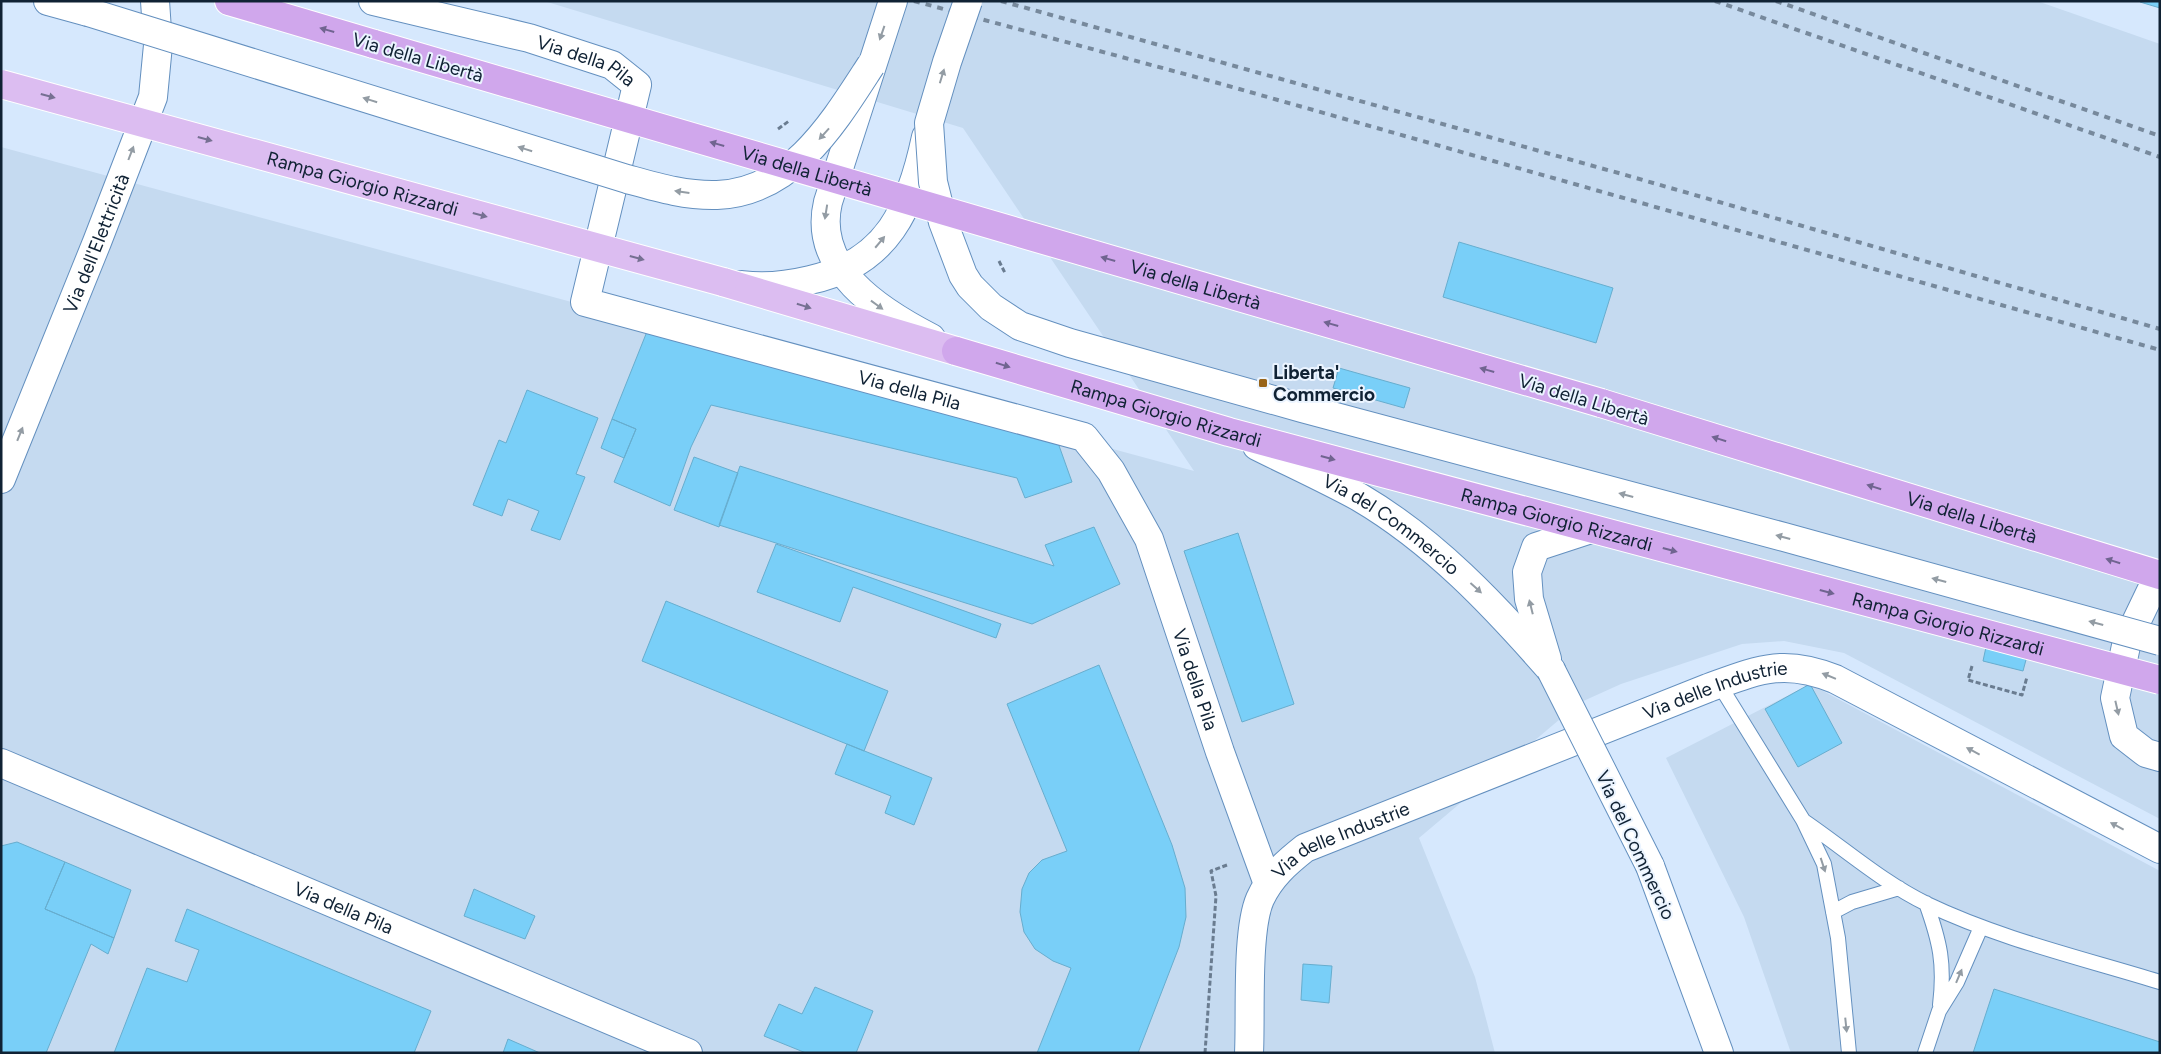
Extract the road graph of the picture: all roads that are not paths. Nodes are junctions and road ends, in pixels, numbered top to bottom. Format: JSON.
{"nodes":[{"id":1,"x":48,"y":1,"type":"edge"},
{"id":2,"x":56,"y":1,"type":"edge"},
{"id":3,"x":155,"y":1,"type":"edge"},
{"id":4,"x":229,"y":1,"type":"edge"},
{"id":5,"x":373,"y":1,"type":"edge"},
{"id":6,"x":893,"y":1,"type":"edge"},
{"id":7,"x":968,"y":1,"type":"edge"},
{"id":8,"x":88,"y":12,"type":"junction"},
{"id":9,"x":871,"y":65,"type":"junction"},
{"id":10,"x":1,"y":84,"type":"edge"},
{"id":11,"x":930,"y":123,"type":"junction"},
{"id":12,"x":842,"y":271,"type":"junction"},
{"id":13,"x":724,"y":282,"type":"junction"},
{"id":14,"x":956,"y":351,"type":"junction"},
{"id":15,"x":1229,"y":432,"type":"junction"},
{"id":16,"x":1,"y":479,"type":"edge"},
{"id":17,"x":1591,"y":529,"type":"junction"},
{"id":18,"x":2160,"y":575,"type":"edge"},
{"id":19,"x":2160,"y":583,"type":"edge"},
{"id":20,"x":2160,"y":641,"type":"edge"},
{"id":21,"x":1551,"y":670,"type":"junction"},
{"id":22,"x":2160,"y":680,"type":"edge"},
{"id":23,"x":1719,"y":684,"type":"junction"},
{"id":24,"x":2160,"y":757,"type":"edge"},
{"id":25,"x":1,"y":763,"type":"edge"},
{"id":26,"x":1803,"y":820,"type":"junction"},
{"id":27,"x":2160,"y":849,"type":"edge"},
{"id":28,"x":1268,"y":884,"type":"junction"},
{"id":29,"x":1898,"y":888,"type":"junction"},
{"id":30,"x":1926,"y":903,"type":"junction"},
{"id":31,"x":1833,"y":912,"type":"junction"},
{"id":32,"x":1981,"y":927,"type":"junction"},
{"id":33,"x":2160,"y":982,"type":"edge"},
{"id":34,"x":1939,"y":1012,"type":"junction"},
{"id":35,"x":688,"y":1053,"type":"edge"},
{"id":36,"x":1249,"y":1053,"type":"edge"},
{"id":37,"x":1719,"y":1053,"type":"edge"},
{"id":38,"x":1849,"y":1053,"type":"edge"},
{"id":39,"x":1925,"y":1053,"type":"edge"}],
"edges":[{"from":1,"to":8,"type":"street"},
{"from":2,"to":8,"type":"street"},
{"from":16,"to":3,"type":"street","name":"Via dell'Elettricità","one_way":true},
{"from":18,"to":4,"type":"highway","name":"Via della Libertà","one_way":true,"bridge":true},
{"from":5,"to":28,"type":"street","name":"Via della Pila"},
{"from":6,"to":9,"type":"street","one_way":true},
{"from":11,"to":7,"type":"street","name":"Rampa Giorgio Rizzardi","one_way":true,"bridge":true},
{"from":9,"to":8,"type":"street","one_way":true,"bridge":true},
{"from":9,"to":12,"type":"street","name":"Rampa Giorgio Rizzardi","one_way":true,"bridge":true},
{"from":10,"to":13,"type":"main road","name":"Rampa Giorgio Rizzardi","one_way":true,"bridge":true},
{"from":12,"to":11,"type":"street","name":"Rampa Giorgio Rizzardi","one_way":true,"bridge":true},
{"from":20,"to":11,"type":"street","one_way":true,"bridge":true},
{"from":12,"to":13,"type":"street","name":"Rampa Giorgio Rizzardi"},
{"from":12,"to":14,"type":"street","name":"Rampa Giorgio Rizzardi","one_way":true},
{"from":13,"to":14,"type":"main road","name":"Rampa Giorgio Rizzardi","one_way":true},
{"from":14,"to":15,"type":"highway","name":"Rampa Giorgio Rizzardi","one_way":true,"bridge":true},
{"from":15,"to":17,"type":"highway","name":"Rampa Giorgio Rizzardi","one_way":true,"bridge":true},
{"from":15,"to":21,"type":"street","name":"Via del Commercio","one_way":true,"bridge":true},
{"from":21,"to":17,"type":"street","name":"Via del Commercio","one_way":true},
{"from":17,"to":22,"type":"highway","name":"Rampa Giorgio Rizzardi","one_way":true,"bridge":true},
{"from":19,"to":24,"type":"street","one_way":true},
{"from":21,"to":37,"type":"street","name":"Via del Commercio","bridge":true},
{"from":23,"to":26,"type":"lane"},
{"from":27,"to":23,"type":"street","name":"Via delle Industrie","one_way":true},
{"from":23,"to":28,"type":"street","name":"Via delle Industrie"},
{"from":25,"to":35,"type":"street","name":"Via della Pila"},
{"from":26,"to":29,"type":"lane"},
{"from":26,"to":31,"type":"lane","one_way":true},
{"from":28,"to":36,"type":"street"},
{"from":29,"to":30,"type":"lane"},
{"from":29,"to":31,"type":"lane"},
{"from":30,"to":32,"type":"lane"},
{"from":30,"to":34,"type":"lane"},
{"from":31,"to":38,"type":"lane","one_way":true},
{"from":32,"to":33,"type":"lane"},
{"from":34,"to":32,"type":"lane","one_way":true},
{"from":34,"to":39,"type":"lane"}]}
